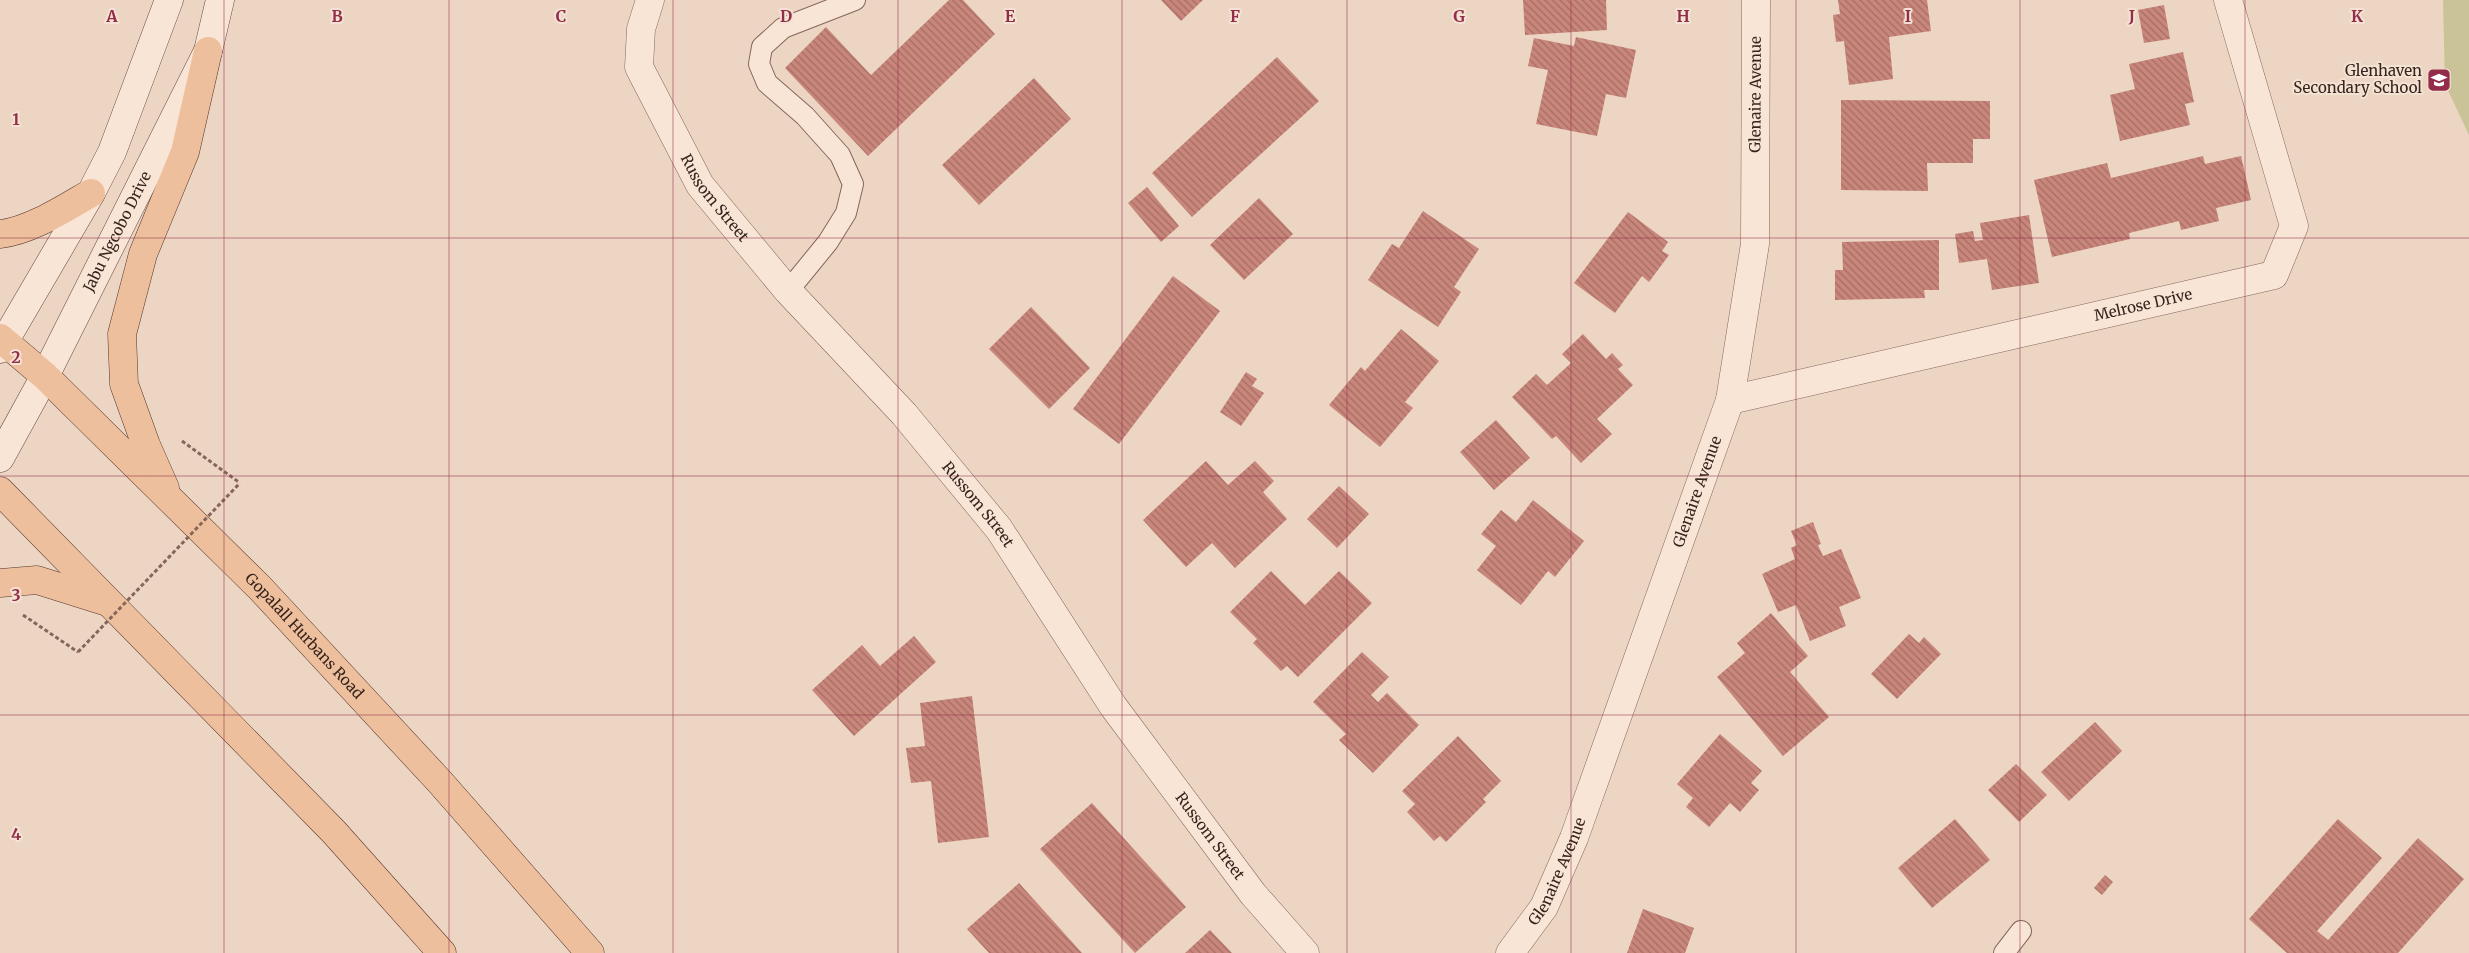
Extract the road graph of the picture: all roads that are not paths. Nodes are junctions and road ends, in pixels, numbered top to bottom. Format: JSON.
{"nodes":[{"id":1,"x":169,"y":0,"type":"edge"},
{"id":2,"x":220,"y":0,"type":"edge"},
{"id":3,"x":650,"y":0,"type":"edge"},
{"id":4,"x":856,"y":0,"type":"edge"},
{"id":5,"x":1756,"y":0,"type":"edge"},
{"id":6,"x":2228,"y":0,"type":"edge"},
{"id":7,"x":208,"y":51,"type":"junction"},
{"id":8,"x":91,"y":193,"type":"junction"},
{"id":9,"x":0,"y":234,"type":"edge"},
{"id":10,"x":788,"y":291,"type":"junction"},
{"id":11,"x":1,"y":343,"type":"edge"},
{"id":12,"x":45,"y":376,"type":"junction"},
{"id":13,"x":1730,"y":400,"type":"junction"},
{"id":14,"x":0,"y":458,"type":"edge"},
{"id":15,"x":0,"y":490,"type":"edge"},
{"id":16,"x":173,"y":504,"type":"junction"},
{"id":17,"x":0,"y":583,"type":"edge"},
{"id":18,"x":111,"y":603,"type":"junction"},
{"id":19,"x":2021,"y":931,"type":"dead end"},
{"id":20,"x":442,"y":953,"type":"edge"},
{"id":21,"x":590,"y":953,"type":"edge"},
{"id":22,"x":1305,"y":953,"type":"edge"},
{"id":23,"x":1510,"y":953,"type":"edge"},
{"id":24,"x":2004,"y":953,"type":"edge"}],
"edges":[{"from":1,"to":8,"type":"street"},
{"from":2,"to":7,"type":"street","name":"Jabu Ngcobo Drive"},
{"from":3,"to":10,"type":"street","name":"Russom Street"},
{"from":4,"to":10,"type":"lane"},
{"from":5,"to":13,"type":"street","name":"Glenaire Avenue"},
{"from":6,"to":13,"type":"street","name":"Melrose Drive"},
{"from":7,"to":12,"type":"street","name":"Jabu Ngcobo Drive"},
{"from":7,"to":16,"type":"main road"},
{"from":8,"to":9,"type":"main road"},
{"from":8,"to":11,"type":"street"},
{"from":10,"to":22,"type":"street","name":"Russom Street"},
{"from":11,"to":12,"type":"main road","name":"Gopalall Hurbans Road"},
{"from":12,"to":14,"type":"street","name":"Jabu Ngcobo Drive"},
{"from":12,"to":16,"type":"main road","name":"Gopalall Hurbans Road"},
{"from":13,"to":23,"type":"street","name":"Glenaire Avenue"},
{"from":15,"to":18,"type":"main road"},
{"from":16,"to":21,"type":"main road","name":"Gopalall Hurbans Road"},
{"from":17,"to":18,"type":"main road"},
{"from":18,"to":20,"type":"main road"},
{"from":19,"to":24,"type":"lane"}]}
